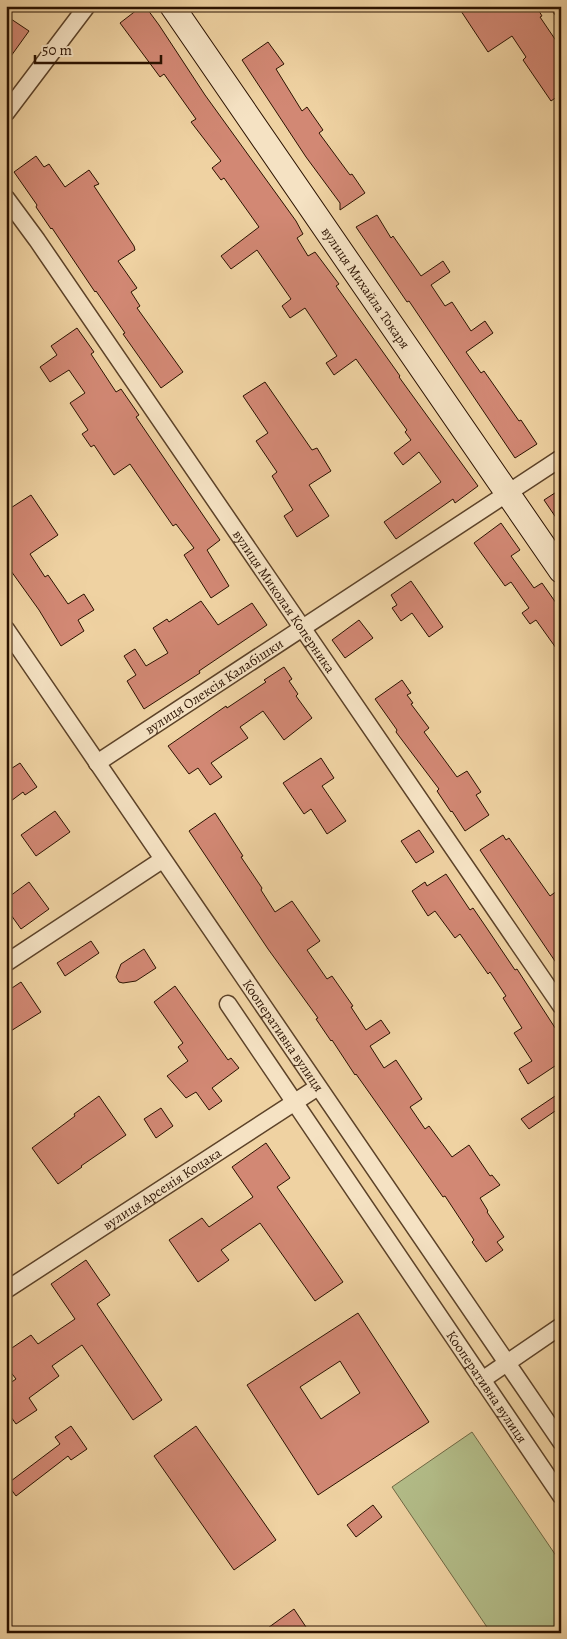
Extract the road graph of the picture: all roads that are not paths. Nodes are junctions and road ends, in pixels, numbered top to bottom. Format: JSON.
{"nodes":[{"id":1,"x":87,"y":6,"type":"edge"},
{"id":2,"x":172,"y":6,"type":"edge"},
{"id":3,"x":6,"y":113,"type":"edge"},
{"id":4,"x":6,"y":198,"type":"edge"},
{"id":5,"x":561,"y":458,"type":"edge"},
{"id":6,"x":508,"y":494,"type":"junction"},
{"id":7,"x":561,"y":571,"type":"edge"},
{"id":8,"x":302,"y":628,"type":"junction"},
{"id":9,"x":6,"y":629,"type":"edge"},
{"id":10,"x":97,"y":763,"type":"junction"},
{"id":11,"x":162,"y":860,"type":"junction"},
{"id":12,"x":6,"y":963,"type":"edge"},
{"id":13,"x":228,"y":1004,"type":"dead end"},
{"id":14,"x":561,"y":1006,"type":"edge"},
{"id":15,"x":318,"y":1087,"type":"junction"},
{"id":16,"x":295,"y":1102,"type":"junction"},
{"id":17,"x":6,"y":1290,"type":"edge"},
{"id":18,"x":561,"y":1326,"type":"edge"},
{"id":19,"x":506,"y":1362,"type":"junction"},
{"id":20,"x":482,"y":1380,"type":"junction"},
{"id":21,"x":561,"y":1442,"type":"edge"},
{"id":22,"x":561,"y":1496,"type":"edge"}],
"edges":[{"from":1,"to":3,"type":"street"},
{"from":2,"to":6,"type":"street","name":"вулиця Михайла Токаря"},
{"from":4,"to":8,"type":"street","name":"вулиця Миколая Коперника"},
{"from":5,"to":6,"type":"street","name":"вулиця Олексія Калабішки"},
{"from":6,"to":7,"type":"street","name":"вулиця Михайла Токаря"},
{"from":6,"to":8,"type":"street","name":"вулиця Олексія Калабішки"},
{"from":8,"to":10,"type":"street","name":"вулиця Олексія Калабішки"},
{"from":8,"to":14,"type":"street","name":"вулиця Миколая Коперника"},
{"from":9,"to":10,"type":"street","name":"Кооперативна вулиця"},
{"from":10,"to":11,"type":"street","name":"Кооперативна вулиця"},
{"from":11,"to":12,"type":"street"},
{"from":11,"to":15,"type":"street","name":"Кооперативна вулиця"},
{"from":13,"to":16,"type":"street","name":"Кооперативна вулиця"},
{"from":15,"to":16,"type":"street","name":"вулиця Арсенія Коцака"},
{"from":15,"to":19,"type":"street","name":"Кооперативна вулиця"},
{"from":16,"to":17,"type":"street","name":"вулиця Арсенія Коцака"},
{"from":16,"to":20,"type":"street","name":"Кооперативна вулиця"},
{"from":18,"to":19,"type":"street"},
{"from":19,"to":20,"type":"street"},
{"from":19,"to":21,"type":"street","name":"Кооперативна вулиця"},
{"from":20,"to":22,"type":"street","name":"Кооперативна вулиця"}]}
